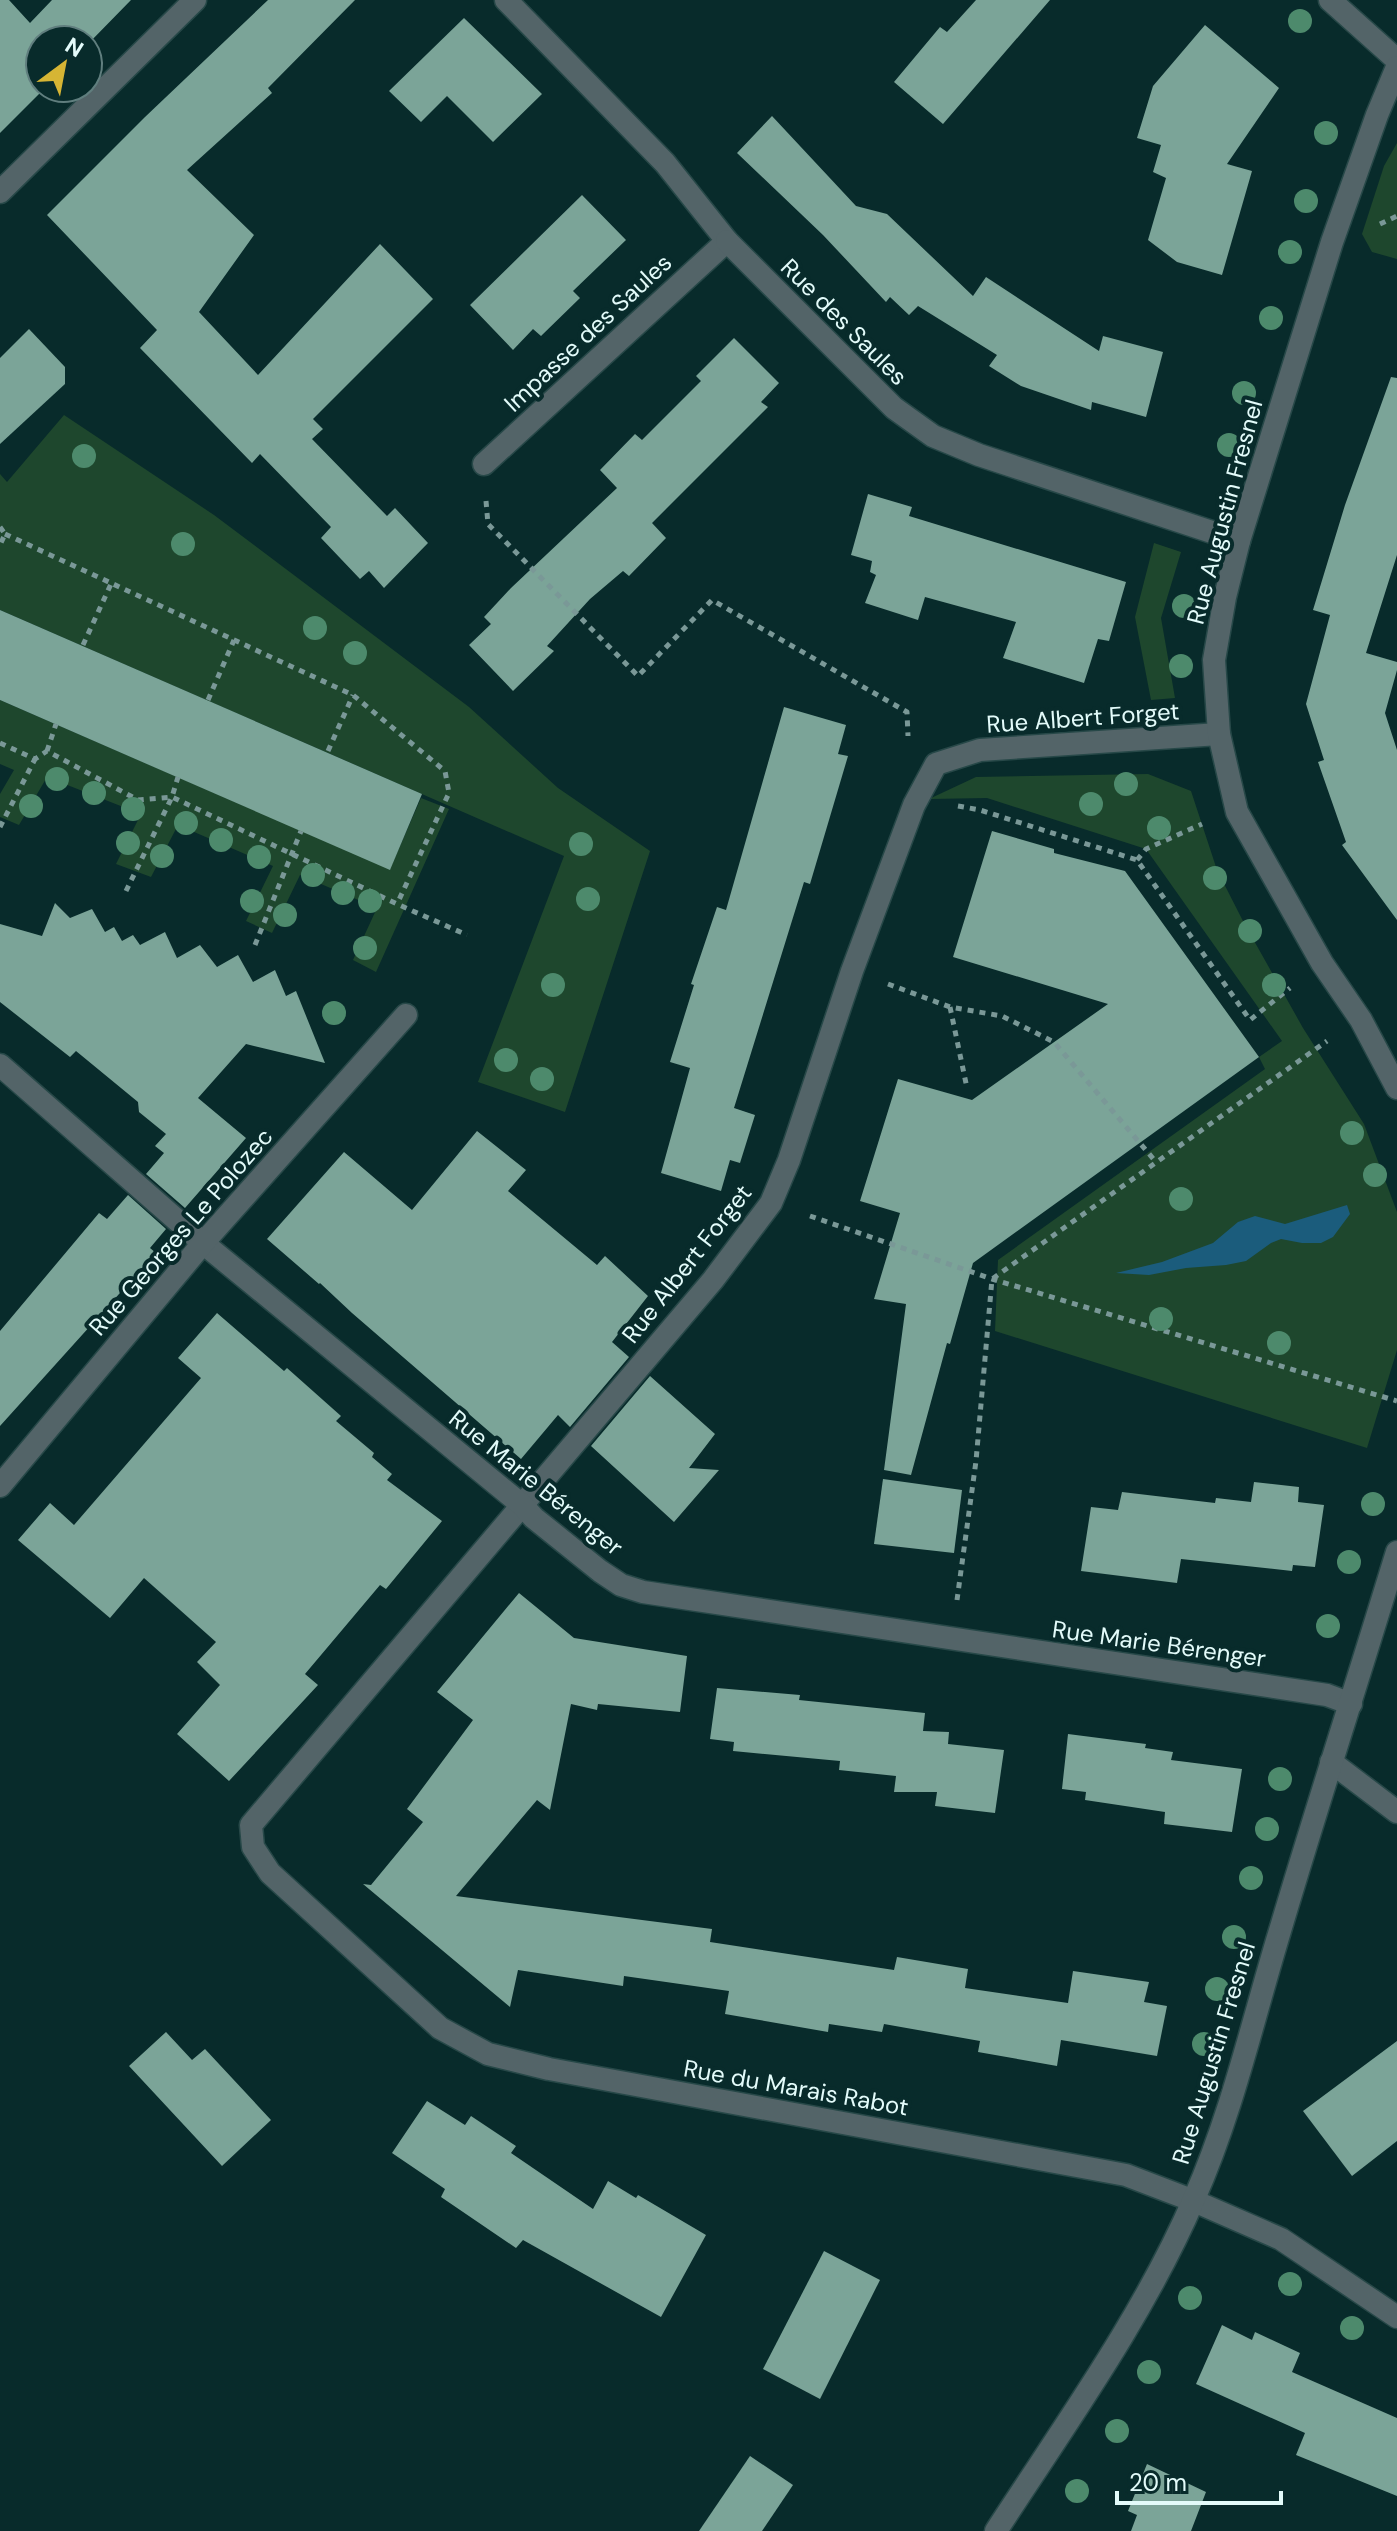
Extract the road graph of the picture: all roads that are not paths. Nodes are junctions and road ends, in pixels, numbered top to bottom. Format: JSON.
{"nodes":[{"id":1,"x":195,"y":0,"type":"edge"},
{"id":2,"x":506,"y":0,"type":"edge"},
{"id":3,"x":1330,"y":0,"type":"edge"},
{"id":4,"x":1397,"y":60,"type":"edge"},
{"id":5,"x":1397,"y":67,"type":"edge"},
{"id":6,"x":0,"y":192,"type":"edge"},
{"id":7,"x":727,"y":241,"type":"junction"},
{"id":8,"x":484,"y":464,"type":"road end"},
{"id":9,"x":1239,"y":541,"type":"junction"},
{"id":10,"x":1219,"y":734,"type":"junction"},
{"id":11,"x":406,"y":1015,"type":"dead end"},
{"id":12,"x":0,"y":1065,"type":"edge"},
{"id":13,"x":1397,"y":1088,"type":"edge"},
{"id":14,"x":203,"y":1243,"type":"junction"},
{"id":15,"x":0,"y":1486,"type":"edge"},
{"id":16,"x":522,"y":1505,"type":"junction"},
{"id":17,"x":1397,"y":1552,"type":"edge"},
{"id":18,"x":1351,"y":1704,"type":"junction"},
{"id":19,"x":1331,"y":1762,"type":"junction"},
{"id":20,"x":1397,"y":1812,"type":"edge"},
{"id":21,"x":251,"y":1825,"type":"joint"},
{"id":22,"x":1194,"y":2201,"type":"junction"},
{"id":23,"x":1397,"y":2317,"type":"edge"},
{"id":24,"x":996,"y":2531,"type":"edge"}],
"edges":[{"from":1,"to":6,"type":"street"},
{"from":2,"to":7,"type":"street","name":"Rue des Saules"},
{"from":3,"to":4,"type":"street"},
{"from":5,"to":9,"type":"street","name":"Rue Augustin Fresnel"},
{"from":7,"to":8,"type":"street","name":"Impasse des Saules"},
{"from":7,"to":9,"type":"street","name":"Rue des Saules"},
{"from":9,"to":10,"type":"street","name":"Rue Augustin Fresnel"},
{"from":10,"to":13,"type":"street","name":"Rue Augustin Fresnel"},
{"from":10,"to":16,"type":"street","name":"Rue Albert Forget"},
{"from":11,"to":14,"type":"street","name":"Rue Georges Le Polozec"},
{"from":12,"to":14,"type":"street","name":"Rue Marie Bérenger"},
{"from":14,"to":15,"type":"street","name":"Rue Georges Le Polozec"},
{"from":14,"to":16,"type":"street","name":"Rue Marie Bérenger"},
{"from":16,"to":18,"type":"street","name":"Rue Marie Bérenger"},
{"from":16,"to":21,"type":"street","name":"Rue Albert Forget"},
{"from":17,"to":18,"type":"street","name":"Rue Augustin Fresnel"},
{"from":18,"to":19,"type":"street","name":"Rue Augustin Fresnel"},
{"from":19,"to":20,"type":"street"},
{"from":19,"to":22,"type":"street","name":"Rue Augustin Fresnel"},
{"from":21,"to":22,"type":"street","name":"Rue du Marais Rabot"},
{"from":22,"to":23,"type":"street","name":"Rue du Marais Rabot"},
{"from":22,"to":24,"type":"street","name":"Rue Augustin Fresnel"}]}
